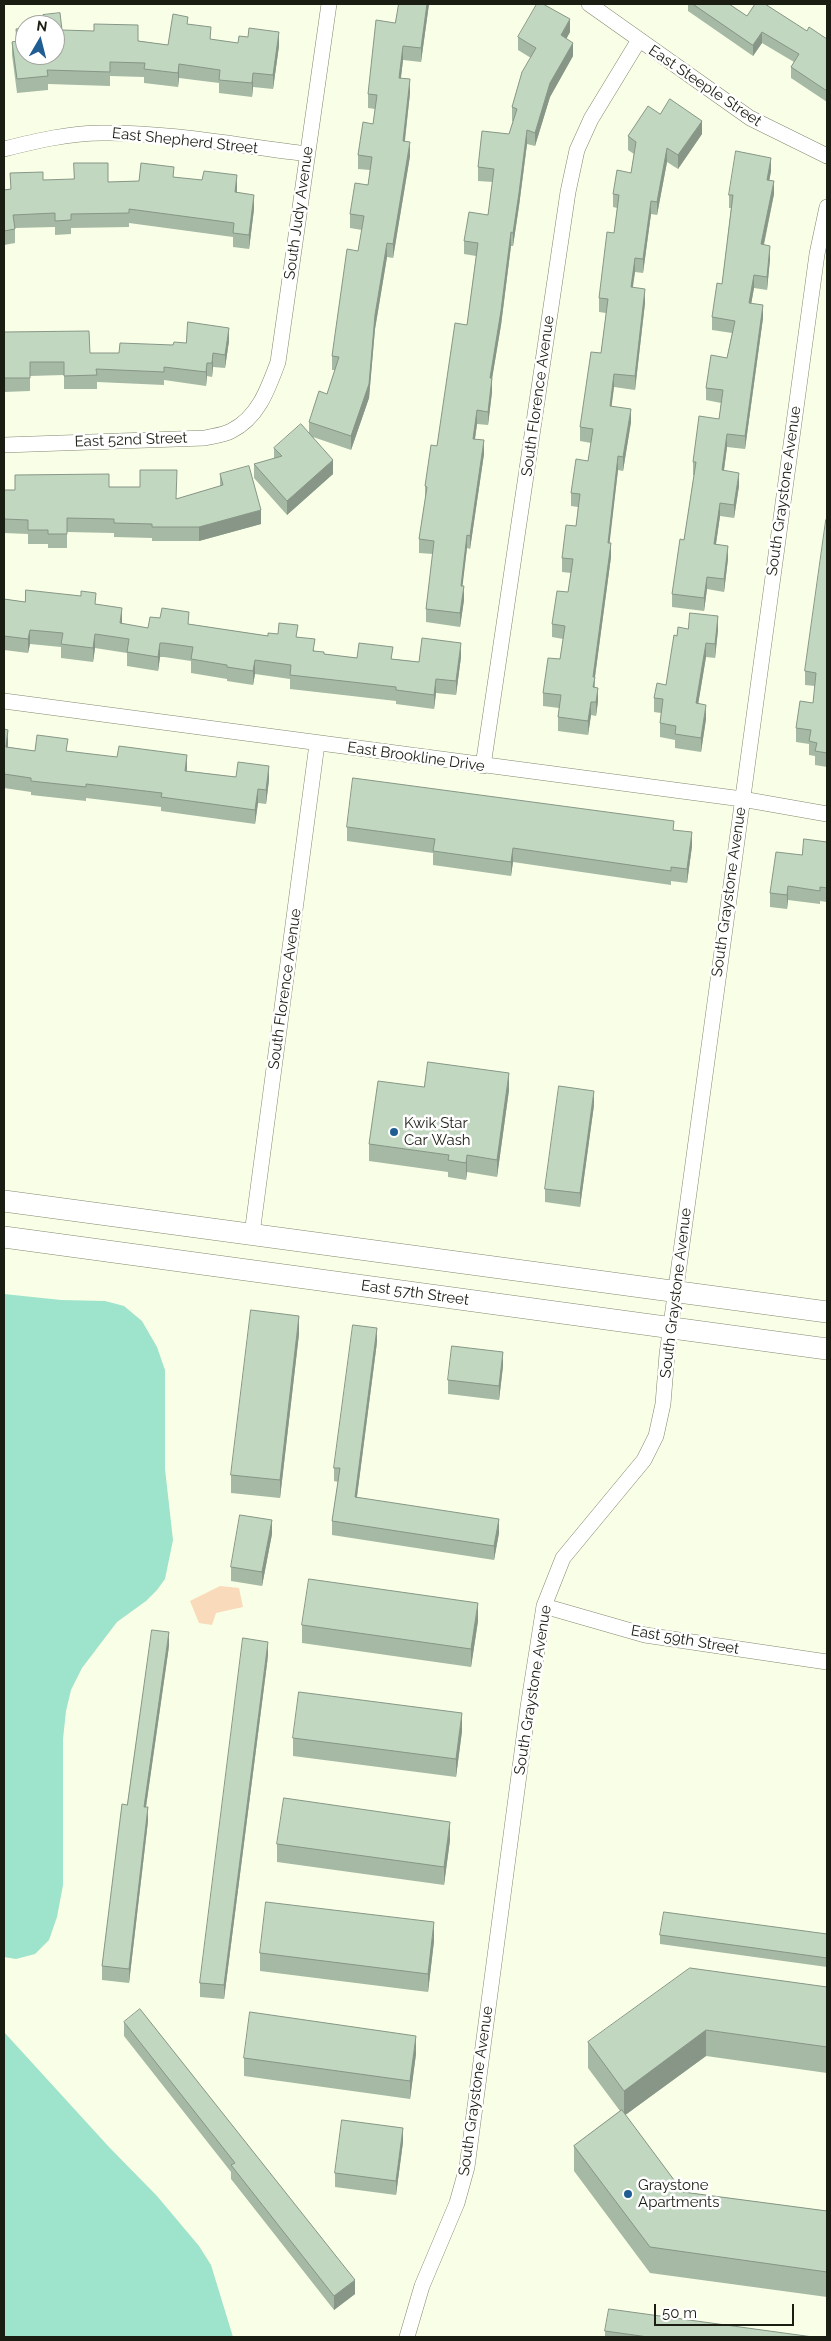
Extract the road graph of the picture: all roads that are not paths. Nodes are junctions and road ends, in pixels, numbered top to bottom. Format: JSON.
{"nodes":[{"id":1,"x":329,"y":4,"type":"edge"},
{"id":2,"x":589,"y":4,"type":"edge"},
{"id":3,"x":639,"y":40,"type":"junction"},
{"id":4,"x":4,"y":149,"type":"edge"},
{"id":5,"x":308,"y":154,"type":"junction"},
{"id":6,"x":827,"y":156,"type":"edge"},
{"id":7,"x":827,"y":207,"type":"edge"},
{"id":8,"x":252,"y":416,"type":"joint"},
{"id":9,"x":4,"y":445,"type":"edge"},
{"id":10,"x":4,"y":701,"type":"edge"},
{"id":11,"x":317,"y":744,"type":"junction"},
{"id":12,"x":483,"y":766,"type":"junction"},
{"id":13,"x":742,"y":799,"type":"junction"},
{"id":14,"x":827,"y":814,"type":"edge"},
{"id":15,"x":4,"y":1201,"type":"edge"},
{"id":16,"x":252,"y":1234,"type":"junction"},
{"id":17,"x":4,"y":1237,"type":"edge"},
{"id":18,"x":675,"y":1291,"type":"junction"},
{"id":19,"x":827,"y":1312,"type":"edge"},
{"id":20,"x":670,"y":1327,"type":"junction"},
{"id":21,"x":827,"y":1348,"type":"edge"},
{"id":22,"x":544,"y":1606,"type":"junction"},
{"id":23,"x":827,"y":1662,"type":"edge"},
{"id":24,"x":406,"y":2337,"type":"edge"}],
"edges":[{"from":1,"to":5,"type":"street","name":"South Judy Avenue"},
{"from":2,"to":3,"type":"street","name":"East Steeple Street"},
{"from":3,"to":6,"type":"street","name":"East Steeple Street"},
{"from":3,"to":12,"type":"street","name":"South Florence Avenue"},
{"from":4,"to":5,"type":"street","name":"East Shepherd Street"},
{"from":5,"to":8,"type":"street","name":"South Judy Avenue"},
{"from":7,"to":13,"type":"street","name":"South Graystone Avenue"},
{"from":8,"to":9,"type":"street","name":"East 52nd Street"},
{"from":10,"to":11,"type":"street","name":"East Brookline Drive"},
{"from":11,"to":12,"type":"street","name":"East Brookline Drive"},
{"from":11,"to":16,"type":"street","name":"South Florence Avenue"},
{"from":12,"to":13,"type":"street","name":"East Brookline Drive"},
{"from":13,"to":14,"type":"street","name":"East Brookline Drive"},
{"from":13,"to":18,"type":"street","name":"South Graystone Avenue"},
{"from":15,"to":16,"type":"main road"},
{"from":16,"to":18,"type":"main road"},
{"from":17,"to":20,"type":"main road","name":"East 57th Street"},
{"from":18,"to":19,"type":"main road"},
{"from":18,"to":20,"type":"street","name":"South Graystone Avenue"},
{"from":20,"to":21,"type":"main road","name":"East 57th Street"},
{"from":20,"to":22,"type":"street","name":"South Graystone Avenue"},
{"from":22,"to":23,"type":"street","name":"East 59th Street"},
{"from":22,"to":24,"type":"street","name":"South Graystone Avenue"}]}
